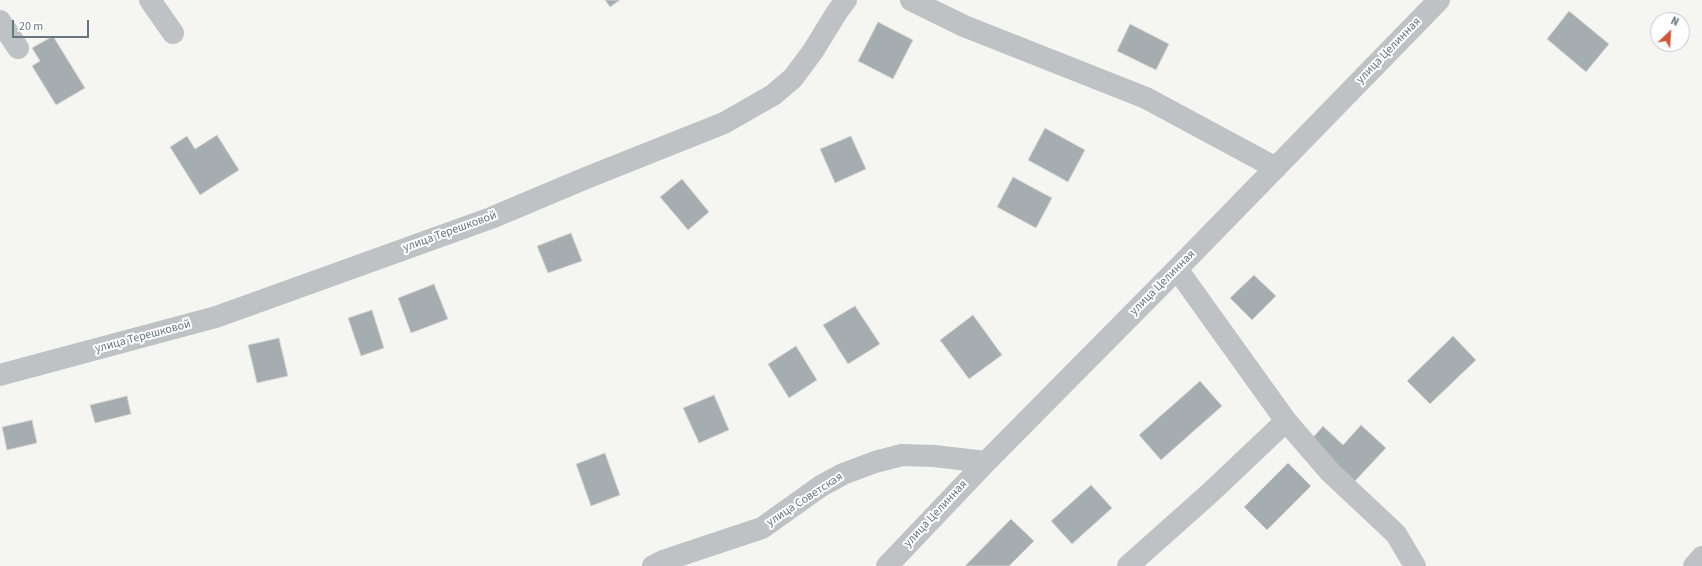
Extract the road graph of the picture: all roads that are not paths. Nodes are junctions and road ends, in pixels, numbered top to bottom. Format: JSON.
{"nodes":[{"id":1,"x":150,"y":0,"type":"edge"},
{"id":2,"x":846,"y":0,"type":"edge"},
{"id":3,"x":911,"y":0,"type":"edge"},
{"id":4,"x":1439,"y":0,"type":"edge"},
{"id":5,"x":0,"y":21,"type":"edge"},
{"id":6,"x":173,"y":33,"type":"dead end"},
{"id":7,"x":18,"y":48,"type":"dead end"},
{"id":8,"x":1276,"y":168,"type":"junction"},
{"id":9,"x":1178,"y":269,"type":"junction"},
{"id":10,"x":0,"y":375,"type":"edge"},
{"id":11,"x":1286,"y":421,"type":"junction"},
{"id":12,"x":986,"y":462,"type":"junction"},
{"id":13,"x":1702,"y":557,"type":"edge"},
{"id":14,"x":653,"y":566,"type":"edge"},
{"id":15,"x":887,"y":566,"type":"edge"},
{"id":16,"x":1128,"y":566,"type":"edge"},
{"id":17,"x":1415,"y":566,"type":"edge"},
{"id":18,"x":1694,"y":566,"type":"edge"}],
"edges":[{"from":1,"to":6,"type":"street"},
{"from":2,"to":10,"type":"street","name":"улица Терешковой"},
{"from":3,"to":8,"type":"street"},
{"from":4,"to":8,"type":"street","name":"улица Целинная"},
{"from":5,"to":7,"type":"street"},
{"from":8,"to":9,"type":"street","name":"улица Целинная"},
{"from":9,"to":11,"type":"street"},
{"from":9,"to":12,"type":"street","name":"улица Целинная"},
{"from":11,"to":16,"type":"street"},
{"from":11,"to":17,"type":"street"},
{"from":12,"to":14,"type":"street","name":"улица Советская"},
{"from":12,"to":15,"type":"street","name":"улица Целинная"},
{"from":13,"to":18,"type":"street"}]}
